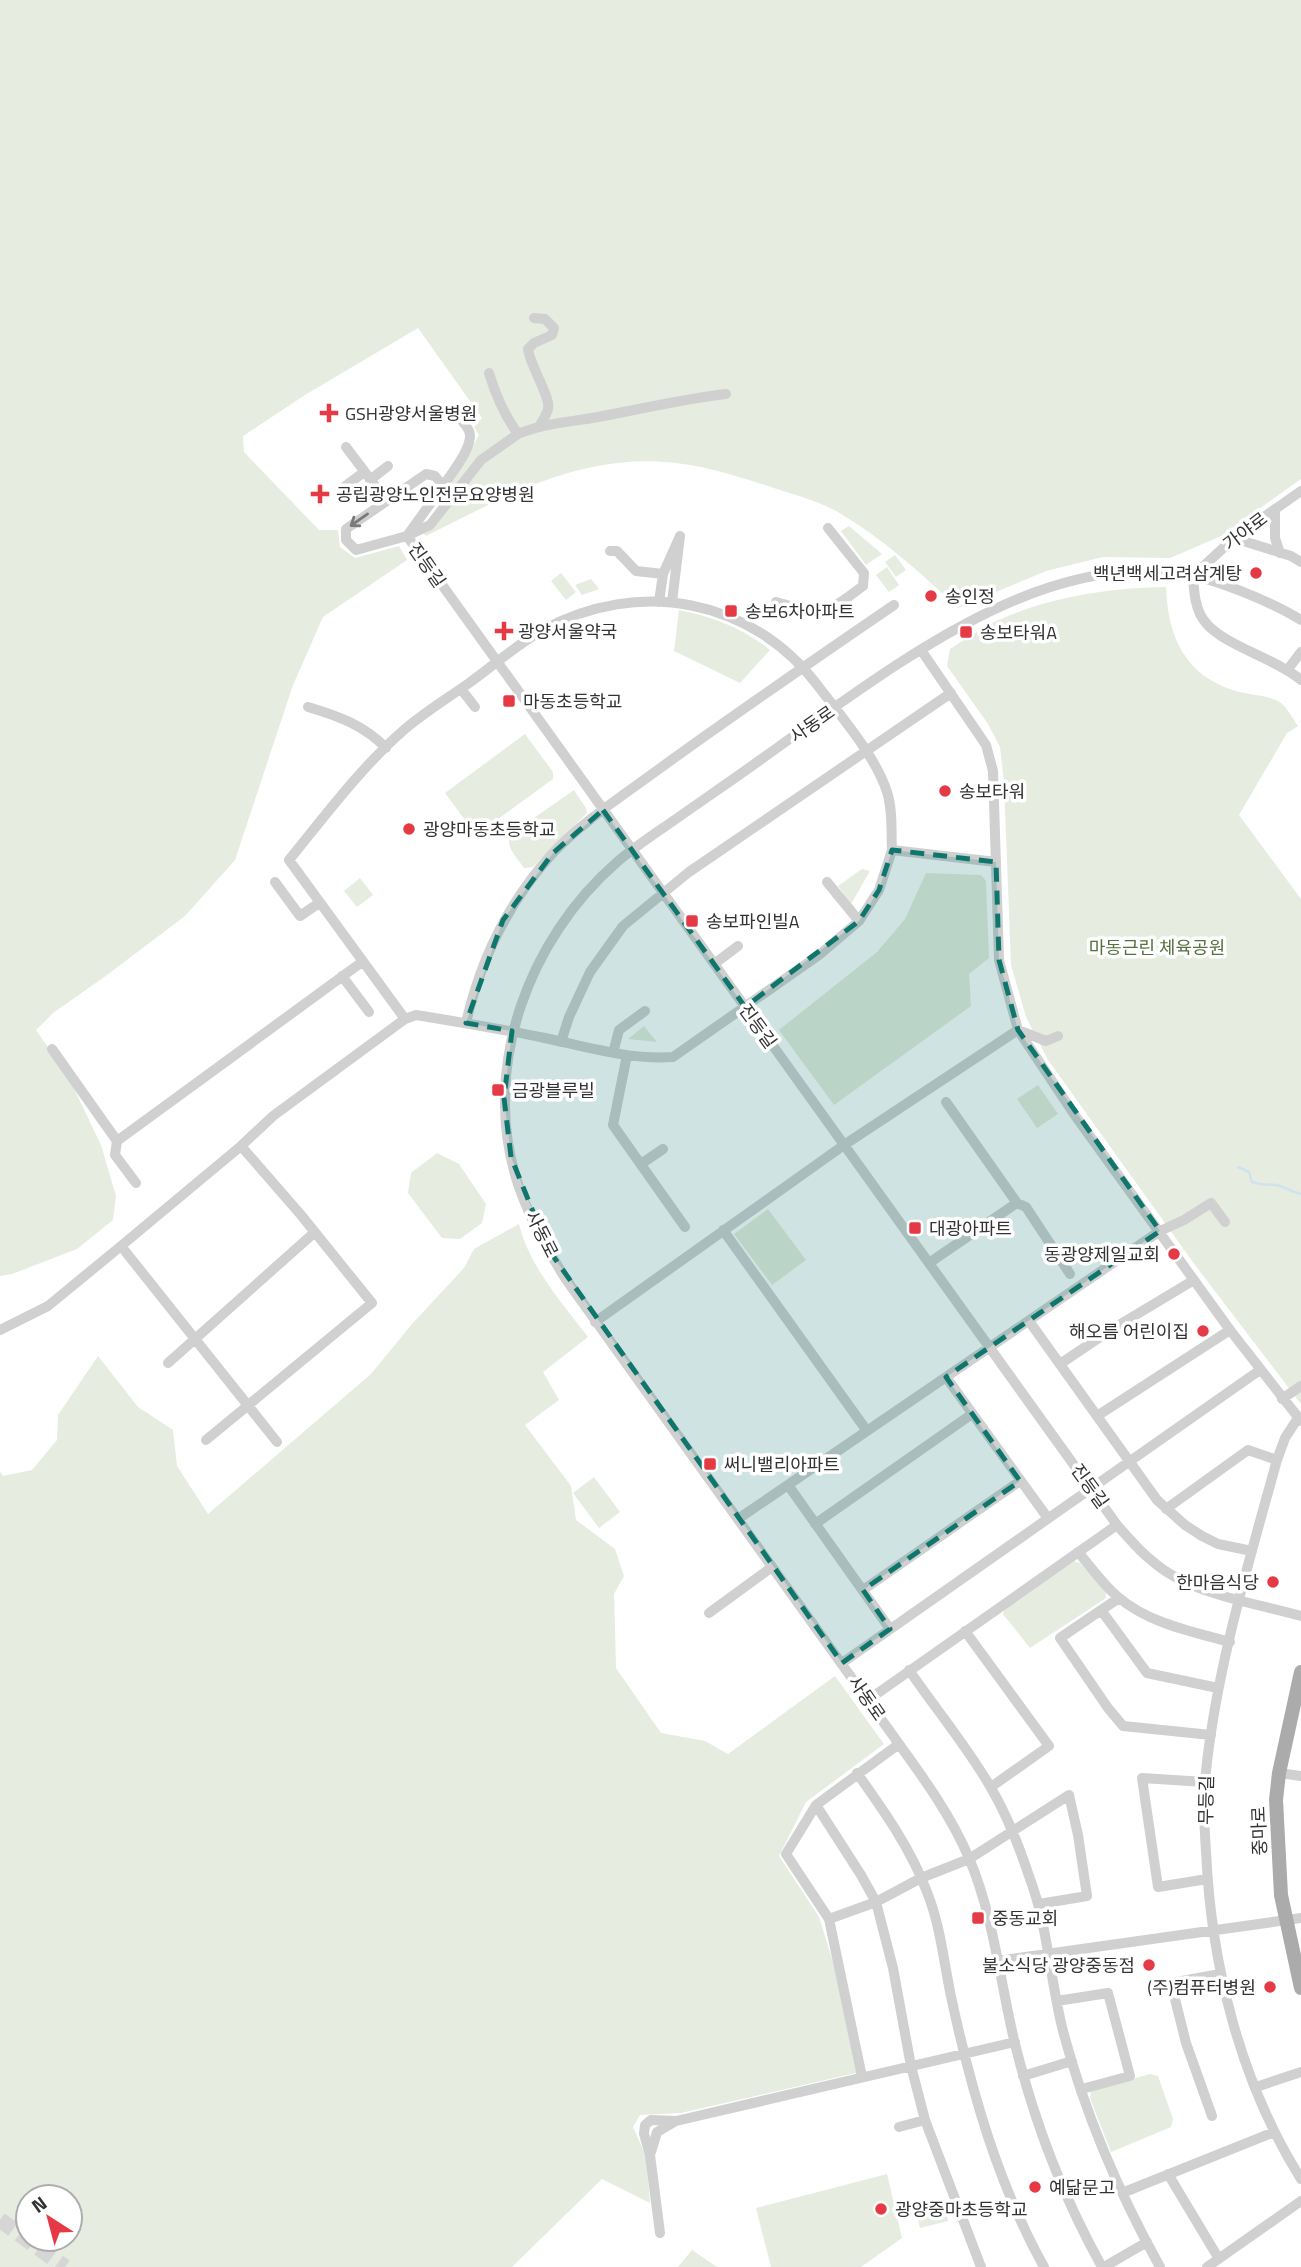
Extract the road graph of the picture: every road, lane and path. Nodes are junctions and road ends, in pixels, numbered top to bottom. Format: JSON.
{"nodes":[{"id":1,"x":534,"y":318,"type":"dead end"},
{"id":2,"x":489,"y":373,"type":"dead end"},
{"id":3,"x":726,"y":394,"type":"dead end"},
{"id":4,"x":459,"y":417,"type":"dead end"},
{"id":5,"x":540,"y":425,"type":"junction"},
{"id":6,"x":519,"y":434,"type":"junction"},
{"id":7,"x":346,"y":446,"type":"dead end"},
{"id":8,"x":388,"y":466,"type":"dead end"},
{"id":9,"x":367,"y":476,"type":"junction"},
{"id":10,"x":443,"y":486,"type":"junction"},
{"id":11,"x":343,"y":488,"type":"dead end"},
{"id":12,"x":1301,"y":491,"type":"edge"},
{"id":13,"x":386,"y":500,"type":"junction"},
{"id":14,"x":1275,"y":509,"type":"junction"},
{"id":15,"x":828,"y":528,"type":"dead end"},
{"id":16,"x":407,"y":536,"type":"junction"},
{"id":17,"x":1234,"y":538,"type":"junction"},
{"id":18,"x":610,"y":551,"type":"dead end"},
{"id":19,"x":1293,"y":555,"type":"edge"},
{"id":20,"x":663,"y":574,"type":"junction"},
{"id":21,"x":1193,"y":576,"type":"junction"},
{"id":22,"x":659,"y":602,"type":"junction"},
{"id":23,"x":672,"y":602,"type":"junction"},
{"id":24,"x":776,"y":602,"type":"dead end"},
{"id":25,"x":894,"y":605,"type":"dead end"},
{"id":26,"x":1301,"y":621,"type":"edge"},
{"id":27,"x":922,"y":650,"type":"junction"},
{"id":28,"x":1301,"y":652,"type":"edge"},
{"id":29,"x":497,"y":663,"type":"junction"},
{"id":30,"x":803,"y":667,"type":"junction"},
{"id":31,"x":1288,"y":669,"type":"junction"},
{"id":32,"x":1301,"y":680,"type":"edge"},
{"id":33,"x":461,"y":688,"type":"junction"},
{"id":34,"x":951,"y":693,"type":"junction"},
{"id":35,"x":308,"y":707,"type":"dead end"},
{"id":36,"x":475,"y":707,"type":"dead end"},
{"id":37,"x":835,"y":708,"type":"junction"},
{"id":38,"x":386,"y":748,"type":"junction"},
{"id":39,"x":866,"y":750,"type":"junction"},
{"id":40,"x":603,"y":810,"type":"junction"},
{"id":41,"x":632,"y":850,"type":"junction"},
{"id":42,"x":892,"y":850,"type":"junction"},
{"id":43,"x":996,"y":862,"type":"junction"},
{"id":44,"x":827,"y":882,"type":"dead end"},
{"id":45,"x":275,"y":883,"type":"dead end"},
{"id":46,"x":662,"y":892,"type":"junction"},
{"id":47,"x":319,"y":903,"type":"junction"},
{"id":48,"x":859,"y":921,"type":"junction"},
{"id":49,"x":738,"y":946,"type":"dead end"},
{"id":50,"x":362,"y":962,"type":"junction"},
{"id":51,"x":713,"y":964,"type":"junction"},
{"id":52,"x":342,"y":976,"type":"junction"},
{"id":53,"x":745,"y":1007,"type":"junction"},
{"id":54,"x":645,"y":1011,"type":"dead end"},
{"id":55,"x":369,"y":1012,"type":"dead end"},
{"id":56,"x":405,"y":1019,"type":"junction"},
{"id":57,"x":466,"y":1023,"type":"junction"},
{"id":58,"x":1018,"y":1030,"type":"junction"},
{"id":59,"x":512,"y":1031,"type":"junction"},
{"id":60,"x":1058,"y":1036,"type":"dead end"},
{"id":61,"x":561,"y":1042,"type":"junction"},
{"id":62,"x":52,"y":1049,"type":"dead end"},
{"id":63,"x":613,"y":1053,"type":"junction"},
{"id":64,"x":627,"y":1055,"type":"junction"},
{"id":65,"x":946,"y":1102,"type":"dead end"},
{"id":66,"x":117,"y":1141,"type":"junction"},
{"id":67,"x":844,"y":1145,"type":"junction"},
{"id":68,"x":241,"y":1146,"type":"junction"},
{"id":69,"x":663,"y":1149,"type":"dead end"},
{"id":70,"x":641,"y":1164,"type":"junction"},
{"id":71,"x":135,"y":1184,"type":"dead end"},
{"id":72,"x":1017,"y":1203,"type":"junction"},
{"id":73,"x":1225,"y":1222,"type":"dead end"},
{"id":74,"x":685,"y":1227,"type":"dead end"},
{"id":75,"x":723,"y":1230,"type":"junction"},
{"id":76,"x":1160,"y":1231,"type":"junction"},
{"id":77,"x":315,"y":1232,"type":"junction"},
{"id":78,"x":121,"y":1246,"type":"junction"},
{"id":79,"x":929,"y":1263,"type":"junction"},
{"id":80,"x":1070,"y":1274,"type":"dead end"},
{"id":81,"x":1194,"y":1280,"type":"junction"},
{"id":82,"x":1029,"y":1321,"type":"junction"},
{"id":83,"x":595,"y":1322,"type":"junction"},
{"id":84,"x":0,"y":1330,"type":"edge"},
{"id":85,"x":1230,"y":1330,"type":"junction"},
{"id":86,"x":195,"y":1339,"type":"junction"},
{"id":87,"x":990,"y":1347,"type":"junction"},
{"id":88,"x":168,"y":1363,"type":"dead end"},
{"id":89,"x":1060,"y":1364,"type":"junction"},
{"id":90,"x":1260,"y":1370,"type":"junction"},
{"id":91,"x":946,"y":1377,"type":"junction"},
{"id":92,"x":1301,"y":1386,"type":"edge"},
{"id":93,"x":1282,"y":1399,"type":"junction"},
{"id":94,"x":248,"y":1407,"type":"junction"},
{"id":95,"x":972,"y":1414,"type":"junction"},
{"id":96,"x":1097,"y":1416,"type":"junction"},
{"id":97,"x":1300,"y":1419,"type":"edge"},
{"id":98,"x":867,"y":1431,"type":"junction"},
{"id":99,"x":206,"y":1440,"type":"dead end"},
{"id":100,"x":276,"y":1442,"type":"dead end"},
{"id":101,"x":1129,"y":1460,"type":"junction"},
{"id":102,"x":1277,"y":1460,"type":"junction"},
{"id":103,"x":1020,"y":1481,"type":"junction"},
{"id":104,"x":788,"y":1485,"type":"junction"},
{"id":105,"x":1090,"y":1487,"type":"junction"},
{"id":106,"x":1166,"y":1509,"type":"junction"},
{"id":107,"x":1047,"y":1517,"type":"junction"},
{"id":108,"x":738,"y":1519,"type":"junction"},
{"id":109,"x":816,"y":1524,"type":"junction"},
{"id":110,"x":1117,"y":1525,"type":"junction"},
{"id":111,"x":1252,"y":1551,"type":"junction"},
{"id":112,"x":1078,"y":1552,"type":"junction"},
{"id":113,"x":772,"y":1567,"type":"junction"},
{"id":114,"x":863,"y":1590,"type":"junction"},
{"id":115,"x":1119,"y":1598,"type":"junction"},
{"id":116,"x":1240,"y":1599,"type":"junction"},
{"id":117,"x":1101,"y":1610,"type":"junction"},
{"id":118,"x":709,"y":1613,"type":"dead end"},
{"id":119,"x":1301,"y":1615,"type":"edge"},
{"id":120,"x":890,"y":1629,"type":"junction"},
{"id":121,"x":965,"y":1631,"type":"junction"},
{"id":122,"x":1230,"y":1642,"type":"junction"},
{"id":123,"x":842,"y":1663,"type":"junction"},
{"id":124,"x":909,"y":1670,"type":"junction"},
{"id":125,"x":1301,"y":1672,"type":"edge"},
{"id":126,"x":1219,"y":1688,"type":"junction"},
{"id":127,"x":868,"y":1700,"type":"junction"},
{"id":128,"x":1211,"y":1735,"type":"junction"},
{"id":129,"x":899,"y":1744,"type":"junction"},
{"id":130,"x":857,"y":1773,"type":"junction"},
{"id":131,"x":1279,"y":1773,"type":"junction"},
{"id":132,"x":1301,"y":1776,"type":"edge"},
{"id":133,"x":1205,"y":1782,"type":"junction"},
{"id":134,"x":991,"y":1787,"type":"junction"},
{"id":135,"x":816,"y":1805,"type":"junction"},
{"id":136,"x":1012,"y":1832,"type":"junction"},
{"id":137,"x":970,"y":1859,"type":"junction"},
{"id":138,"x":921,"y":1878,"type":"junction"},
{"id":139,"x":1207,"y":1879,"type":"junction"},
{"id":140,"x":876,"y":1902,"type":"junction"},
{"id":141,"x":1039,"y":1904,"type":"junction"},
{"id":142,"x":1301,"y":1918,"type":"edge"},
{"id":143,"x":829,"y":1919,"type":"junction"},
{"id":144,"x":1285,"y":1919,"type":"junction"},
{"id":145,"x":1212,"y":1931,"type":"junction"},
{"id":146,"x":1047,"y":1954,"type":"junction"},
{"id":147,"x":997,"y":1961,"type":"junction"},
{"id":148,"x":1220,"y":1974,"type":"junction"},
{"id":149,"x":1301,"y":1988,"type":"edge"},
{"id":150,"x":1057,"y":2001,"type":"junction"},
{"id":151,"x":1015,"y":2042,"type":"junction"},
{"id":152,"x":965,"y":2054,"type":"junction"},
{"id":153,"x":1072,"y":2061,"type":"junction"},
{"id":154,"x":911,"y":2066,"type":"junction"},
{"id":155,"x":1301,"y":2072,"type":"edge"},
{"id":156,"x":1023,"y":2076,"type":"junction"},
{"id":157,"x":862,"y":2077,"type":"junction"},
{"id":158,"x":1256,"y":2087,"type":"junction"},
{"id":159,"x":1082,"y":2089,"type":"junction"},
{"id":160,"x":1212,"y":2116,"type":"dead end"},
{"id":161,"x":925,"y":2120,"type":"junction"},
{"id":162,"x":899,"y":2127,"type":"dead end"},
{"id":163,"x":1274,"y":2132,"type":"junction"},
{"id":164,"x":1168,"y":2174,"type":"junction"},
{"id":165,"x":1301,"y":2179,"type":"edge"},
{"id":166,"x":1122,"y":2193,"type":"junction"},
{"id":167,"x":1301,"y":2201,"type":"edge"},
{"id":168,"x":660,"y":2233,"type":"dead end"},
{"id":169,"x":1147,"y":2242,"type":"junction"},
{"id":170,"x":1219,"y":2259,"type":"junction"},
{"id":171,"x":981,"y":2267,"type":"edge"},
{"id":172,"x":1044,"y":2267,"type":"edge"},
{"id":173,"x":1103,"y":2267,"type":"edge"},
{"id":174,"x":1160,"y":2267,"type":"edge"},
{"id":175,"x":1207,"y":2267,"type":"edge"}],
"edges":[{"from":1,"to":5,"type":"street"},
{"from":2,"to":6,"type":"street"},
{"from":3,"to":5,"type":"street","name":"진등길"},
{"from":4,"to":10,"type":"street"},
{"from":5,"to":6,"type":"street","name":"진등길"},
{"from":6,"to":16,"type":"street","name":"진등길"},
{"from":7,"to":9,"type":"street"},
{"from":8,"to":9,"type":"street"},
{"from":9,"to":11,"type":"street"},
{"from":9,"to":13,"type":"street"},
{"from":10,"to":13,"type":"street"},
{"from":10,"to":16,"type":"street"},
{"from":12,"to":14,"type":"street","name":"가야로"},
{"from":13,"to":16,"type":"street","one_way":true},
{"from":14,"to":17,"type":"street","name":"가야로"},
{"from":14,"to":19,"type":"street"},
{"from":15,"to":24,"type":"street"},
{"from":16,"to":29,"type":"street","name":"진등길"},
{"from":17,"to":19,"type":"street"},
{"from":17,"to":21,"type":"street","name":"가야로"},
{"from":18,"to":20,"type":"street"},
{"from":20,"to":22,"type":"street"},
{"from":20,"to":23,"type":"street"},
{"from":21,"to":26,"type":"street","name":"사동로"},
{"from":21,"to":27,"type":"street","name":"사동로"},
{"from":21,"to":31,"type":"street"},
{"from":22,"to":23,"type":"street"},
{"from":22,"to":29,"type":"street"},
{"from":23,"to":30,"type":"street"},
{"from":25,"to":30,"type":"street"},
{"from":27,"to":34,"type":"street","name":"무등길"},
{"from":27,"to":37,"type":"street","name":"사동로"},
{"from":28,"to":31,"type":"street"},
{"from":29,"to":33,"type":"street"},
{"from":29,"to":40,"type":"street","name":"진등길"},
{"from":30,"to":37,"type":"street"},
{"from":30,"to":40,"type":"street"},
{"from":31,"to":32,"type":"street"},
{"from":33,"to":36,"type":"street"},
{"from":33,"to":38,"type":"street"},
{"from":34,"to":39,"type":"street"},
{"from":34,"to":43,"type":"street","name":"무등길"},
{"from":35,"to":38,"type":"street"},
{"from":37,"to":39,"type":"street"},
{"from":37,"to":41,"type":"street","name":"사동로"},
{"from":38,"to":47,"type":"street"},
{"from":39,"to":42,"type":"street"},
{"from":39,"to":46,"type":"street"},
{"from":40,"to":41,"type":"street","name":"진등길"},
{"from":40,"to":57,"type":"street"},
{"from":41,"to":46,"type":"street","name":"진등길"},
{"from":41,"to":59,"type":"street","name":"사동로"},
{"from":42,"to":43,"type":"street"},
{"from":42,"to":48,"type":"street"},
{"from":43,"to":58,"type":"street","name":"무등길"},
{"from":44,"to":48,"type":"street"},
{"from":45,"to":47,"type":"street"},
{"from":46,"to":51,"type":"street","name":"진등길"},
{"from":46,"to":61,"type":"street"},
{"from":47,"to":50,"type":"street"},
{"from":48,"to":53,"type":"street"},
{"from":49,"to":51,"type":"street"},
{"from":50,"to":52,"type":"street"},
{"from":50,"to":56,"type":"street"},
{"from":51,"to":53,"type":"street","name":"진등길"},
{"from":52,"to":55,"type":"street"},
{"from":52,"to":66,"type":"street"},
{"from":53,"to":64,"type":"street"},
{"from":53,"to":67,"type":"street","name":"진등길"},
{"from":54,"to":63,"type":"street"},
{"from":56,"to":57,"type":"street"},
{"from":56,"to":68,"type":"street"},
{"from":57,"to":59,"type":"street"},
{"from":58,"to":60,"type":"street"},
{"from":58,"to":67,"type":"street"},
{"from":58,"to":76,"type":"street","name":"무등길"},
{"from":59,"to":61,"type":"street"},
{"from":59,"to":83,"type":"street","name":"사동로"},
{"from":61,"to":63,"type":"street"},
{"from":62,"to":66,"type":"street"},
{"from":63,"to":64,"type":"street"},
{"from":64,"to":70,"type":"street"},
{"from":65,"to":72,"type":"street"},
{"from":66,"to":71,"type":"street"},
{"from":67,"to":75,"type":"street"},
{"from":67,"to":79,"type":"street","name":"진등길"},
{"from":68,"to":77,"type":"street"},
{"from":68,"to":78,"type":"street"},
{"from":69,"to":70,"type":"street"},
{"from":70,"to":74,"type":"street"},
{"from":72,"to":79,"type":"street"},
{"from":72,"to":80,"type":"street"},
{"from":73,"to":76,"type":"street"},
{"from":75,"to":83,"type":"street"},
{"from":75,"to":98,"type":"street"},
{"from":76,"to":81,"type":"street","name":"무등길"},
{"from":76,"to":82,"type":"street"},
{"from":77,"to":86,"type":"street"},
{"from":77,"to":94,"type":"street"},
{"from":78,"to":84,"type":"street"},
{"from":78,"to":86,"type":"street"},
{"from":79,"to":87,"type":"street","name":"진등길"},
{"from":81,"to":85,"type":"street","name":"무등길"},
{"from":81,"to":89,"type":"street"},
{"from":82,"to":87,"type":"street"},
{"from":82,"to":89,"type":"street"},
{"from":83,"to":108,"type":"street","name":"사동로"},
{"from":85,"to":90,"type":"street","name":"무등길"},
{"from":85,"to":96,"type":"street"},
{"from":86,"to":88,"type":"street"},
{"from":86,"to":94,"type":"street"},
{"from":87,"to":91,"type":"street"},
{"from":87,"to":105,"type":"street","name":"진등길"},
{"from":89,"to":96,"type":"street"},
{"from":90,"to":93,"type":"street","name":"무등길"},
{"from":90,"to":101,"type":"street"},
{"from":91,"to":95,"type":"street"},
{"from":91,"to":98,"type":"street"},
{"from":92,"to":93,"type":"street"},
{"from":93,"to":97,"type":"street","name":"무등길"},
{"from":94,"to":99,"type":"street"},
{"from":94,"to":100,"type":"street"},
{"from":95,"to":103,"type":"street"},
{"from":95,"to":109,"type":"street"},
{"from":96,"to":101,"type":"street"},
{"from":97,"to":102,"type":"street","name":"무등길"},
{"from":98,"to":104,"type":"street"},
{"from":101,"to":105,"type":"street"},
{"from":101,"to":106,"type":"street"},
{"from":102,"to":106,"type":"street"},
{"from":102,"to":111,"type":"street","name":"무등길"},
{"from":103,"to":107,"type":"street"},
{"from":103,"to":114,"type":"street"},
{"from":104,"to":108,"type":"street"},
{"from":104,"to":109,"type":"street"},
{"from":105,"to":107,"type":"street"},
{"from":105,"to":110,"type":"street","name":"진등길"},
{"from":106,"to":111,"type":"street"},
{"from":107,"to":120,"type":"street"},
{"from":108,"to":113,"type":"street","name":"사동로"},
{"from":109,"to":114,"type":"street"},
{"from":110,"to":112,"type":"street"},
{"from":110,"to":116,"type":"street","name":"진등길"},
{"from":111,"to":116,"type":"street","name":"무등길"},
{"from":112,"to":115,"type":"street"},
{"from":112,"to":121,"type":"street"},
{"from":113,"to":118,"type":"street"},
{"from":113,"to":123,"type":"street","name":"사동로"},
{"from":114,"to":120,"type":"street"},
{"from":115,"to":117,"type":"street"},
{"from":115,"to":122,"type":"street"},
{"from":116,"to":119,"type":"street","name":"진등길"},
{"from":116,"to":122,"type":"street","name":"무등길"},
{"from":117,"to":126,"type":"street"},
{"from":117,"to":128,"type":"street"},
{"from":120,"to":123,"type":"street"},
{"from":121,"to":124,"type":"street"},
{"from":121,"to":134,"type":"street"},
{"from":122,"to":126,"type":"street","name":"무등길"},
{"from":123,"to":127,"type":"street","name":"사동로"},
{"from":124,"to":127,"type":"street"},
{"from":124,"to":134,"type":"street"},
{"from":125,"to":131,"type":"main road","name":"중마로"},
{"from":126,"to":128,"type":"street","name":"무등길"},
{"from":127,"to":129,"type":"street","name":"사동로"},
{"from":128,"to":133,"type":"street","name":"무등길"},
{"from":129,"to":130,"type":"street"},
{"from":129,"to":137,"type":"street","name":"사동로"},
{"from":130,"to":135,"type":"street"},
{"from":130,"to":138,"type":"street"},
{"from":131,"to":132,"type":"street"},
{"from":131,"to":144,"type":"main road","name":"중마로"},
{"from":133,"to":139,"type":"street","name":"무등길"},
{"from":133,"to":139,"type":"street"},
{"from":134,"to":136,"type":"street"},
{"from":135,"to":140,"type":"street"},
{"from":135,"to":143,"type":"street"},
{"from":136,"to":137,"type":"street"},
{"from":136,"to":141,"type":"street"},
{"from":136,"to":141,"type":"street"},
{"from":137,"to":138,"type":"street"},
{"from":137,"to":147,"type":"street","name":"사동로"},
{"from":138,"to":140,"type":"street"},
{"from":138,"to":152,"type":"street"},
{"from":139,"to":145,"type":"street","name":"무등길"},
{"from":140,"to":143,"type":"street"},
{"from":140,"to":154,"type":"street"},
{"from":141,"to":146,"type":"street"},
{"from":142,"to":144,"type":"street"},
{"from":143,"to":157,"type":"street"},
{"from":144,"to":145,"type":"street"},
{"from":144,"to":149,"type":"main road","name":"중마로"},
{"from":145,"to":146,"type":"street"},
{"from":145,"to":148,"type":"street","name":"무등길"},
{"from":146,"to":147,"type":"street"},
{"from":146,"to":150,"type":"street"},
{"from":147,"to":151,"type":"street","name":"사동로"},
{"from":148,"to":158,"type":"street","name":"무등길"},
{"from":148,"to":160,"type":"street"},
{"from":150,"to":153,"type":"street"},
{"from":150,"to":159,"type":"street"},
{"from":151,"to":152,"type":"street"},
{"from":151,"to":156,"type":"street","name":"사동로"},
{"from":152,"to":154,"type":"street"},
{"from":152,"to":172,"type":"street"},
{"from":153,"to":156,"type":"street"},
{"from":153,"to":159,"type":"street"},
{"from":154,"to":157,"type":"street"},
{"from":154,"to":161,"type":"street"},
{"from":155,"to":158,"type":"street"},
{"from":156,"to":173,"type":"street","name":"사동로"},
{"from":157,"to":168,"type":"street"},
{"from":158,"to":163,"type":"street","name":"무등길"},
{"from":159,"to":166,"type":"street"},
{"from":161,"to":162,"type":"street"},
{"from":161,"to":171,"type":"street"},
{"from":163,"to":164,"type":"street"},
{"from":163,"to":165,"type":"street","name":"무등길"},
{"from":164,"to":166,"type":"street"},
{"from":164,"to":170,"type":"street"},
{"from":166,"to":169,"type":"street"},
{"from":167,"to":170,"type":"street"},
{"from":169,"to":173,"type":"street"},
{"from":169,"to":174,"type":"street"},
{"from":170,"to":175,"type":"street"}]}
